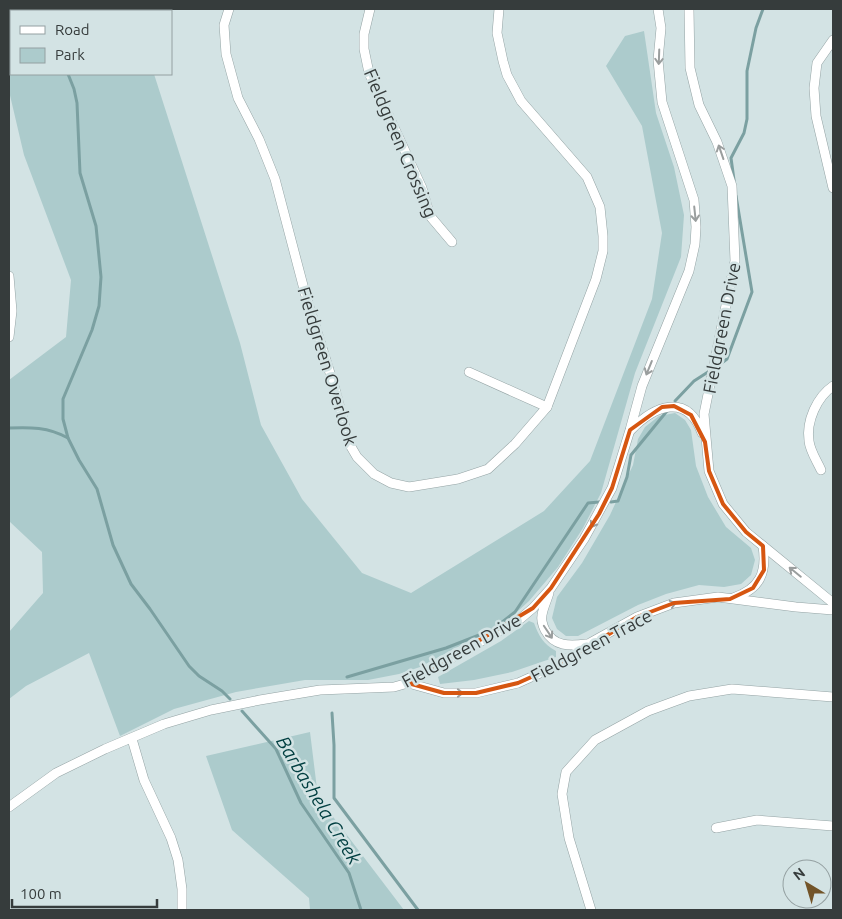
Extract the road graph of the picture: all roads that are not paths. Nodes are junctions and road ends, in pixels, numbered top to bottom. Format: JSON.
{"nodes":[{"id":1,"x":229,"y":9,"type":"edge"},
{"id":2,"x":370,"y":9,"type":"edge"},
{"id":3,"x":499,"y":9,"type":"edge"},
{"id":4,"x":658,"y":9,"type":"edge"},
{"id":5,"x":689,"y":9,"type":"edge"},
{"id":6,"x":833,"y":40,"type":"edge"},
{"id":7,"x":833,"y":188,"type":"edge"},
{"id":8,"x":452,"y":242,"type":"dead end"},
{"id":9,"x":9,"y":276,"type":"edge"},
{"id":10,"x":9,"y":337,"type":"edge"},
{"id":11,"x":470,"y":372,"type":"dead end"},
{"id":12,"x":833,"y":386,"type":"edge"},
{"id":13,"x":547,"y":407,"type":"junction"},
{"id":14,"x":630,"y":430,"type":"junction"},
{"id":15,"x":705,"y":442,"type":"junction"},
{"id":16,"x":821,"y":470,"type":"dead end"},
{"id":17,"x":763,"y":546,"type":"junction"},
{"id":18,"x":551,"y":588,"type":"junction"},
{"id":19,"x":730,"y":599,"type":"junction"},
{"id":20,"x":833,"y":602,"type":"edge"},
{"id":21,"x":833,"y":610,"type":"edge"},
{"id":22,"x":590,"y":643,"type":"junction"},
{"id":23,"x":408,"y":683,"type":"junction"},
{"id":24,"x":833,"y":697,"type":"edge"},
{"id":25,"x":132,"y":739,"type":"junction"},
{"id":26,"x":9,"y":807,"type":"edge"},
{"id":27,"x":833,"y":826,"type":"edge"},
{"id":28,"x":716,"y":828,"type":"dead end"},
{"id":29,"x":182,"y":910,"type":"edge"},
{"id":30,"x":591,"y":910,"type":"edge"}],
"edges":[{"from":1,"to":13,"type":"street","name":"Fieldgreen Overlook"},
{"from":2,"to":8,"type":"street","name":"Fieldgreen Crossing"},
{"from":3,"to":13,"type":"street","name":"Fieldgreen Overlook"},
{"from":4,"to":14,"type":"street","name":"Fieldgreen Drive","one_way":true},
{"from":15,"to":5,"type":"street","name":"Fieldgreen Drive","one_way":true},
{"from":6,"to":7,"type":"street"},
{"from":9,"to":10,"type":"street"},
{"from":11,"to":13,"type":"street"},
{"from":12,"to":16,"type":"street"},
{"from":14,"to":15,"type":"street"},
{"from":14,"to":18,"type":"street","name":"Fieldgreen Drive","one_way":true},
{"from":15,"to":17,"type":"street","name":"Fieldgreen Drive"},
{"from":17,"to":19,"type":"street"},
{"from":20,"to":17,"type":"street","name":"Fieldgreen Drive","one_way":true},
{"from":18,"to":22,"type":"street","one_way":true},
{"from":18,"to":23,"type":"street","name":"Fieldgreen Drive"},
{"from":19,"to":21,"type":"street","name":"Fieldgreen Trace"},
{"from":22,"to":19,"type":"street","name":"Fieldgreen Trace","one_way":true},
{"from":23,"to":22,"type":"street","name":"Fieldgreen Trace","one_way":true},
{"from":23,"to":25,"type":"street","name":"Fieldgreen Drive"},
{"from":24,"to":30,"type":"street"},
{"from":25,"to":26,"type":"street","name":"Fieldgreen Drive"},
{"from":25,"to":29,"type":"street"},
{"from":27,"to":28,"type":"street"}]}
